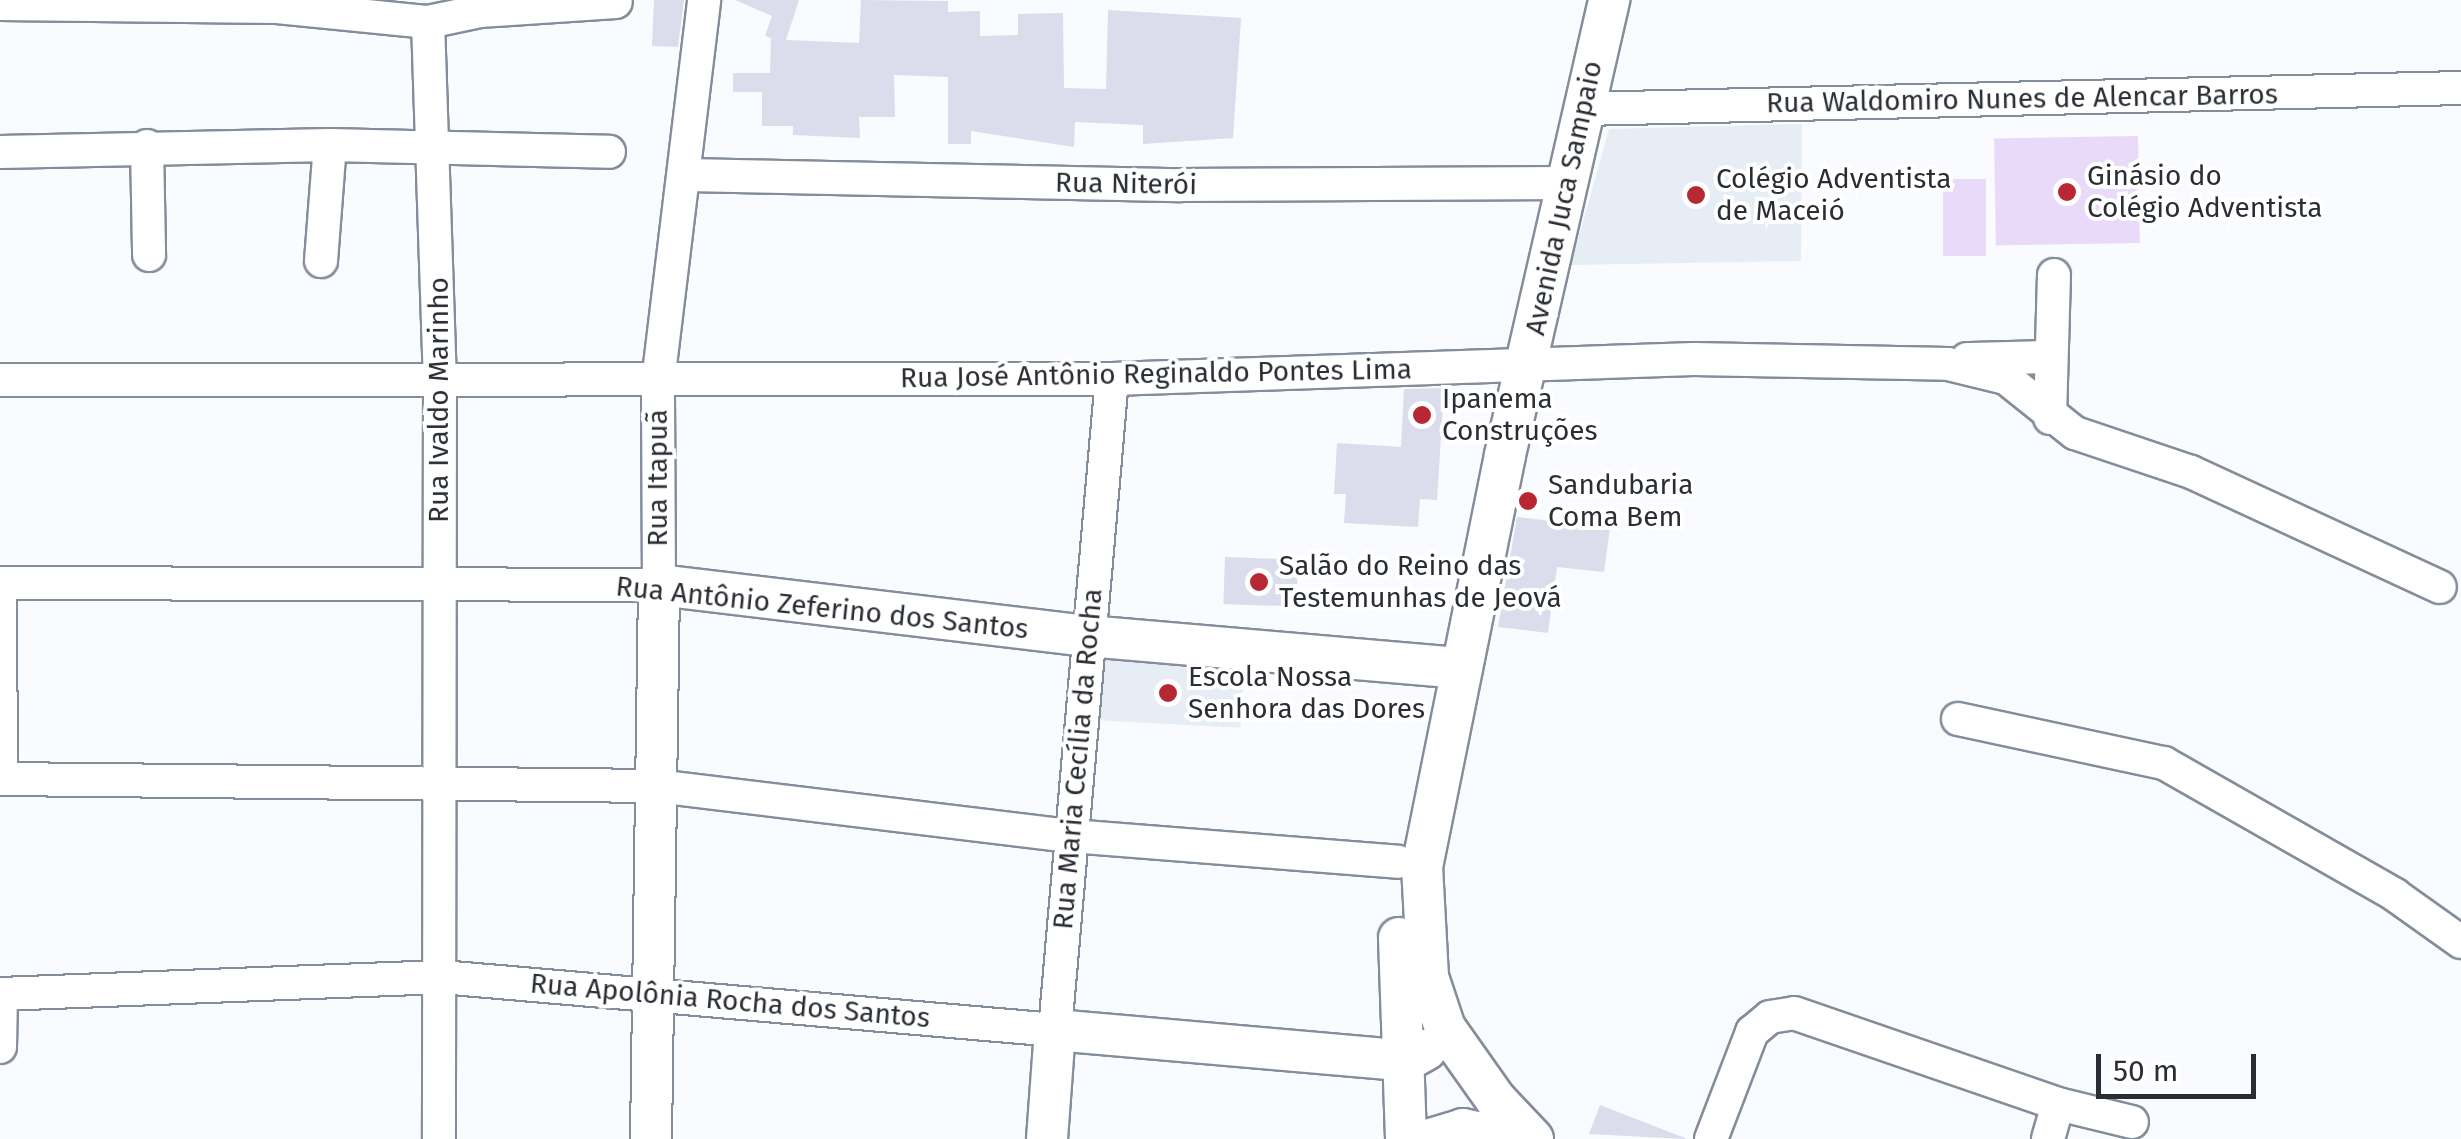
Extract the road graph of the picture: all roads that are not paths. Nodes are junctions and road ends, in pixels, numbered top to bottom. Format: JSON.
{"nodes":[{"id":1,"x":704,"y":0,"type":"edge"},
{"id":2,"x":1609,"y":0,"type":"edge"},
{"id":3,"x":180,"y":2,"type":"edge"},
{"id":4,"x":616,"y":2,"type":"edge"},
{"id":5,"x":560,"y":3,"type":"edge"},
{"id":6,"x":0,"y":4,"type":"edge"},
{"id":7,"x":428,"y":22,"type":"junction"},
{"id":8,"x":2461,"y":88,"type":"edge"},
{"id":9,"x":1583,"y":109,"type":"junction"},
{"id":10,"x":330,"y":145,"type":"junction"},
{"id":11,"x":146,"y":146,"type":"junction"},
{"id":12,"x":437,"y":147,"type":"junction"},
{"id":13,"x":0,"y":152,"type":"edge"},
{"id":14,"x":609,"y":152,"type":"dead end"},
{"id":15,"x":687,"y":175,"type":"junction"},
{"id":16,"x":1566,"y":183,"type":"junction"},
{"id":17,"x":149,"y":254,"type":"dead end"},
{"id":18,"x":321,"y":262,"type":"dead end"},
{"id":19,"x":2054,"y":275,"type":"dead end"},
{"id":20,"x":2051,"y":357,"type":"junction"},
{"id":21,"x":1528,"y":364,"type":"junction"},
{"id":22,"x":1948,"y":364,"type":"junction"},
{"id":23,"x":440,"y":377,"type":"junction"},
{"id":24,"x":1112,"y":379,"type":"junction"},
{"id":25,"x":0,"y":380,"type":"edge"},
{"id":26,"x":658,"y":382,"type":"junction"},
{"id":27,"x":2050,"y":418,"type":"junction"},
{"id":28,"x":439,"y":582,"type":"junction"},
{"id":29,"x":0,"y":584,"type":"edge"},
{"id":30,"x":659,"y":585,"type":"junction"},
{"id":31,"x":2440,"y":587,"type":"dead end"},
{"id":32,"x":0,"y":594,"type":"edge"},
{"id":33,"x":1087,"y":636,"type":"junction"},
{"id":34,"x":1451,"y":666,"type":"junction"},
{"id":35,"x":1958,"y":719,"type":"dead end"},
{"id":36,"x":440,"y":779,"type":"junction"},
{"id":37,"x":1,"y":780,"type":"edge"},
{"id":38,"x":657,"y":786,"type":"junction"},
{"id":39,"x":1071,"y":836,"type":"junction"},
{"id":40,"x":1398,"y":862,"type":"junction"},
{"id":41,"x":2460,"y":943,"type":"edge"},
{"id":42,"x":441,"y":977,"type":"junction"},
{"id":43,"x":652,"y":991,"type":"junction"},
{"id":44,"x":0,"y":994,"type":"edge"},
{"id":45,"x":1445,"y":1028,"type":"junction"},
{"id":46,"x":1055,"y":1030,"type":"junction"},
{"id":47,"x":0,"y":1047,"type":"edge"},
{"id":48,"x":1406,"y":1061,"type":"junction"},
{"id":49,"x":2058,"y":1104,"type":"junction"},
{"id":50,"x":2132,"y":1122,"type":"dead end"},
{"id":51,"x":439,"y":1139,"type":"edge"},
{"id":52,"x":651,"y":1139,"type":"edge"},
{"id":53,"x":1046,"y":1139,"type":"edge"},
{"id":54,"x":1406,"y":1139,"type":"edge"},
{"id":55,"x":1431,"y":1139,"type":"edge"},
{"id":56,"x":1510,"y":1139,"type":"edge"},
{"id":57,"x":1533,"y":1139,"type":"edge"},
{"id":58,"x":1711,"y":1139,"type":"edge"},
{"id":59,"x":2048,"y":1139,"type":"edge"}],
"edges":[{"from":1,"to":15,"type":"street","name":"Rua Itapuã"},
{"from":2,"to":9,"type":"main road","name":"Avenida Juca Sampaio"},
{"from":3,"to":6,"type":"street"},
{"from":3,"to":7,"type":"street"},
{"from":4,"to":5,"type":"street"},
{"from":5,"to":7,"type":"street"},
{"from":7,"to":12,"type":"street","name":"Rua Ivaldo Marinho"},
{"from":8,"to":9,"type":"street","name":"Rua Waldomiro Nunes de Alencar Barros"},
{"from":9,"to":16,"type":"main road","name":"Avenida Juca Sampaio"},
{"from":10,"to":11,"type":"street"},
{"from":10,"to":12,"type":"street"},
{"from":10,"to":18,"type":"street"},
{"from":11,"to":13,"type":"street"},
{"from":11,"to":17,"type":"street"},
{"from":12,"to":14,"type":"street"},
{"from":12,"to":23,"type":"street","name":"Rua Ivaldo Marinho"},
{"from":15,"to":16,"type":"street","name":"Rua Niterói"},
{"from":15,"to":26,"type":"street","name":"Rua Itapuã"},
{"from":16,"to":21,"type":"main road","name":"Avenida Juca Sampaio"},
{"from":19,"to":20,"type":"street"},
{"from":20,"to":22,"type":"street"},
{"from":20,"to":27,"type":"street"},
{"from":21,"to":22,"type":"street","name":"Rua José Antônio Reginaldo Pontes Lima"},
{"from":21,"to":24,"type":"street","name":"Rua José Antônio Reginaldo Pontes Lima"},
{"from":21,"to":34,"type":"main road","name":"Avenida Juca Sampaio"},
{"from":22,"to":27,"type":"street","name":"Rua José Antônio Reginaldo Pontes Lima"},
{"from":23,"to":25,"type":"street","name":"Rua José Antônio Reginaldo Pontes Lima"},
{"from":23,"to":26,"type":"street","name":"Rua José Antônio Reginaldo Pontes Lima"},
{"from":23,"to":28,"type":"street","name":"Rua Ivaldo Marinho"},
{"from":24,"to":26,"type":"street","name":"Rua José Antônio Reginaldo Pontes Lima"},
{"from":24,"to":33,"type":"street","name":"Rua Maria Cecília da Rocha"},
{"from":26,"to":30,"type":"street","name":"Rua Itapuã"},
{"from":27,"to":31,"type":"street","name":"Rua José Antônio Reginaldo Pontes Lima"},
{"from":28,"to":29,"type":"street","name":"Rua Antônio Zeferino dos Santos"},
{"from":28,"to":30,"type":"street","name":"Rua Antônio Zeferino dos Santos"},
{"from":28,"to":36,"type":"street","name":"Rua Ivaldo Marinho"},
{"from":30,"to":33,"type":"main road","name":"Rua Antônio Zeferino dos Santos"},
{"from":30,"to":38,"type":"main road","name":"Rua Itapuã"},
{"from":32,"to":37,"type":"street"},
{"from":33,"to":34,"type":"main road","name":"Rua Antônio Zeferino dos Santos"},
{"from":33,"to":39,"type":"street","name":"Rua Maria Cecília da Rocha"},
{"from":34,"to":40,"type":"main road","name":"Avenida Juca Sampaio"},
{"from":34,"to":45,"type":"main road","name":"Avenida Juca Sampaio"},
{"from":35,"to":41,"type":"street"},
{"from":36,"to":37,"type":"street"},
{"from":36,"to":38,"type":"street"},
{"from":36,"to":42,"type":"street","name":"Rua Ivaldo Marinho"},
{"from":38,"to":39,"type":"street"},
{"from":38,"to":43,"type":"main road","name":"Rua Itapuã"},
{"from":39,"to":40,"type":"street"},
{"from":39,"to":46,"type":"street","name":"Rua Maria Cecília da Rocha"},
{"from":40,"to":48,"type":"main road","name":"Avenida Juca Sampaio"},
{"from":42,"to":43,"type":"street","name":"Rua Apolônia Rocha dos Santos"},
{"from":42,"to":44,"type":"street","name":"Rua Apolônia Rocha dos Santos"},
{"from":42,"to":51,"type":"street","name":"Rua Ivaldo Marinho"},
{"from":43,"to":46,"type":"street","name":"Rua Apolônia Rocha dos Santos"},
{"from":43,"to":52,"type":"main road","name":"Rua Itapuã"},
{"from":44,"to":47,"type":"street"},
{"from":45,"to":48,"type":"main road"},
{"from":45,"to":57,"type":"main road","name":"Avenida Juca Sampaio"},
{"from":46,"to":48,"type":"main road","name":"Rua Apolônia Rocha dos Santos"},
{"from":46,"to":53,"type":"main road","name":"Rua Maria Cecília da Rocha"},
{"from":48,"to":54,"type":"main road","name":"Avenida Juca Sampaio"},
{"from":49,"to":50,"type":"street"},
{"from":49,"to":58,"type":"street"},
{"from":49,"to":59,"type":"street"},
{"from":55,"to":56,"type":"main road"}]}
